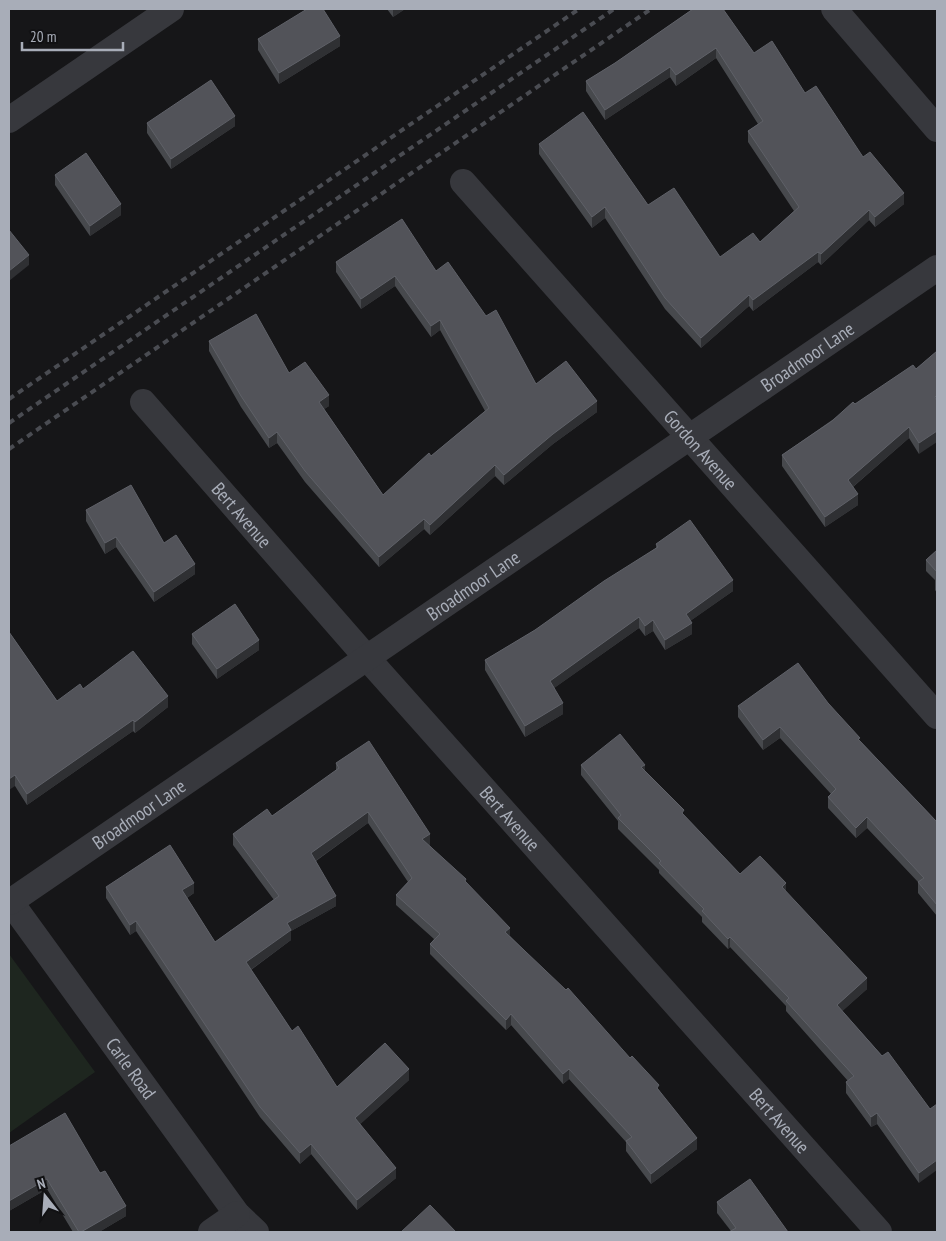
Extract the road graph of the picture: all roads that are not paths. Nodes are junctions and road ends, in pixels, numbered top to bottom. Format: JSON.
{"nodes":[{"id":1,"x":171,"y":9,"type":"edge"},
{"id":2,"x":834,"y":9,"type":"edge"},
{"id":3,"x":9,"y":120,"type":"edge"},
{"id":4,"x":937,"y":128,"type":"edge"},
{"id":5,"x":463,"y":182,"type":"dead end"},
{"id":6,"x":937,"y":268,"type":"edge"},
{"id":7,"x":143,"y":402,"type":"dead end"},
{"id":8,"x":690,"y":438,"type":"junction"},
{"id":9,"x":367,"y":658,"type":"junction"},
{"id":10,"x":937,"y":716,"type":"edge"},
{"id":11,"x":10,"y":901,"type":"edge"},
{"id":12,"x":237,"y":1214,"type":"junction"},
{"id":13,"x":211,"y":1232,"type":"edge"},
{"id":14,"x":256,"y":1232,"type":"edge"},
{"id":15,"x":879,"y":1232,"type":"edge"}],
"edges":[{"from":1,"to":3,"type":"street"},
{"from":2,"to":4,"type":"street"},
{"from":5,"to":8,"type":"street","name":"Gordon Avenue"},
{"from":6,"to":8,"type":"street","name":"Broadmoor Lane"},
{"from":7,"to":9,"type":"street","name":"Bert Avenue"},
{"from":8,"to":9,"type":"street","name":"Broadmoor Lane"},
{"from":8,"to":10,"type":"street","name":"Gordon Avenue"},
{"from":9,"to":11,"type":"street","name":"Broadmoor Lane"},
{"from":9,"to":15,"type":"street","name":"Bert Avenue"},
{"from":11,"to":12,"type":"street","name":"Carle Road"},
{"from":12,"to":13,"type":"street"},
{"from":12,"to":14,"type":"street","name":"Carle Road"}]}
